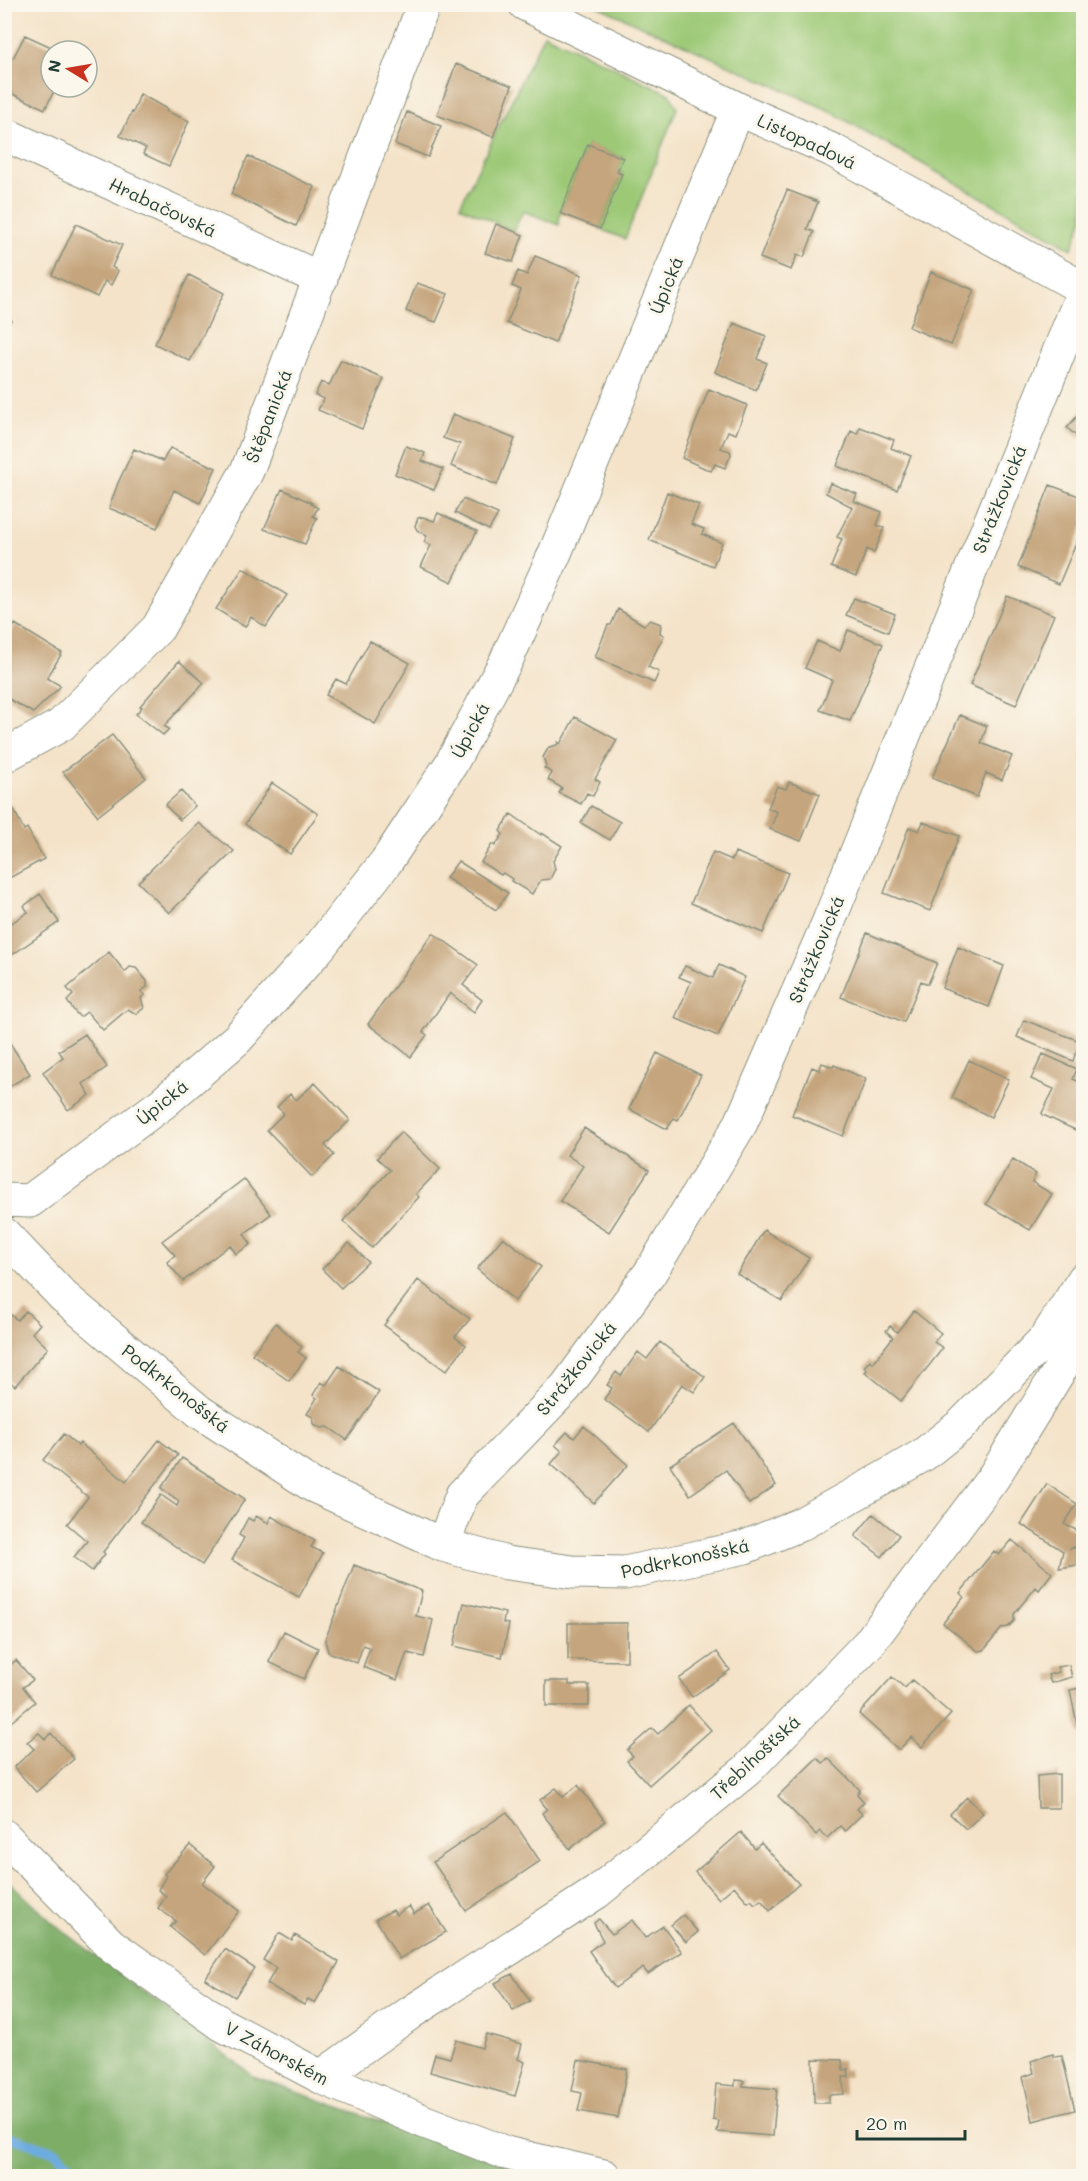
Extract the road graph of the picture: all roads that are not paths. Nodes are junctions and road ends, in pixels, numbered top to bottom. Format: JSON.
{"nodes":[{"id":1,"x":424,"y":4,"type":"edge"},
{"id":2,"x":525,"y":4,"type":"edge"},
{"id":3,"x":738,"y":110,"type":"junction"},
{"id":4,"x":4,"y":134,"type":"edge"},
{"id":5,"x":321,"y":279,"type":"junction"},
{"id":6,"x":1083,"y":290,"type":"edge"},
{"id":7,"x":4,"y":756,"type":"edge"},
{"id":8,"x":4,"y":1200,"type":"edge"},
{"id":9,"x":4,"y":1234,"type":"edge"},
{"id":10,"x":1083,"y":1279,"type":"edge"},
{"id":11,"x":1083,"y":1331,"type":"edge"},
{"id":12,"x":443,"y":1545,"type":"junction"},
{"id":13,"x":4,"y":1836,"type":"edge"},
{"id":14,"x":321,"y":2078,"type":"junction"},
{"id":15,"x":604,"y":2176,"type":"edge"}],
"edges":[{"from":1,"to":5,"type":"street","name":"Štěpanická"},
{"from":2,"to":3,"type":"street","name":"Listopadová"},
{"from":3,"to":6,"type":"street","name":"Listopadová"},
{"from":3,"to":8,"type":"street","name":"Úpická"},
{"from":4,"to":5,"type":"street","name":"Hrabačovská"},
{"from":5,"to":7,"type":"street","name":"Štěpanická"},
{"from":6,"to":12,"type":"street","name":"Strážkovická"},
{"from":9,"to":12,"type":"street","name":"Podkrkonošská"},
{"from":10,"to":12,"type":"street","name":"Podkrkonošská"},
{"from":11,"to":14,"type":"street","name":"Třebihošťská"},
{"from":13,"to":14,"type":"street","name":"V Záhorském"},
{"from":14,"to":15,"type":"street","name":"V Záhorském"}]}
